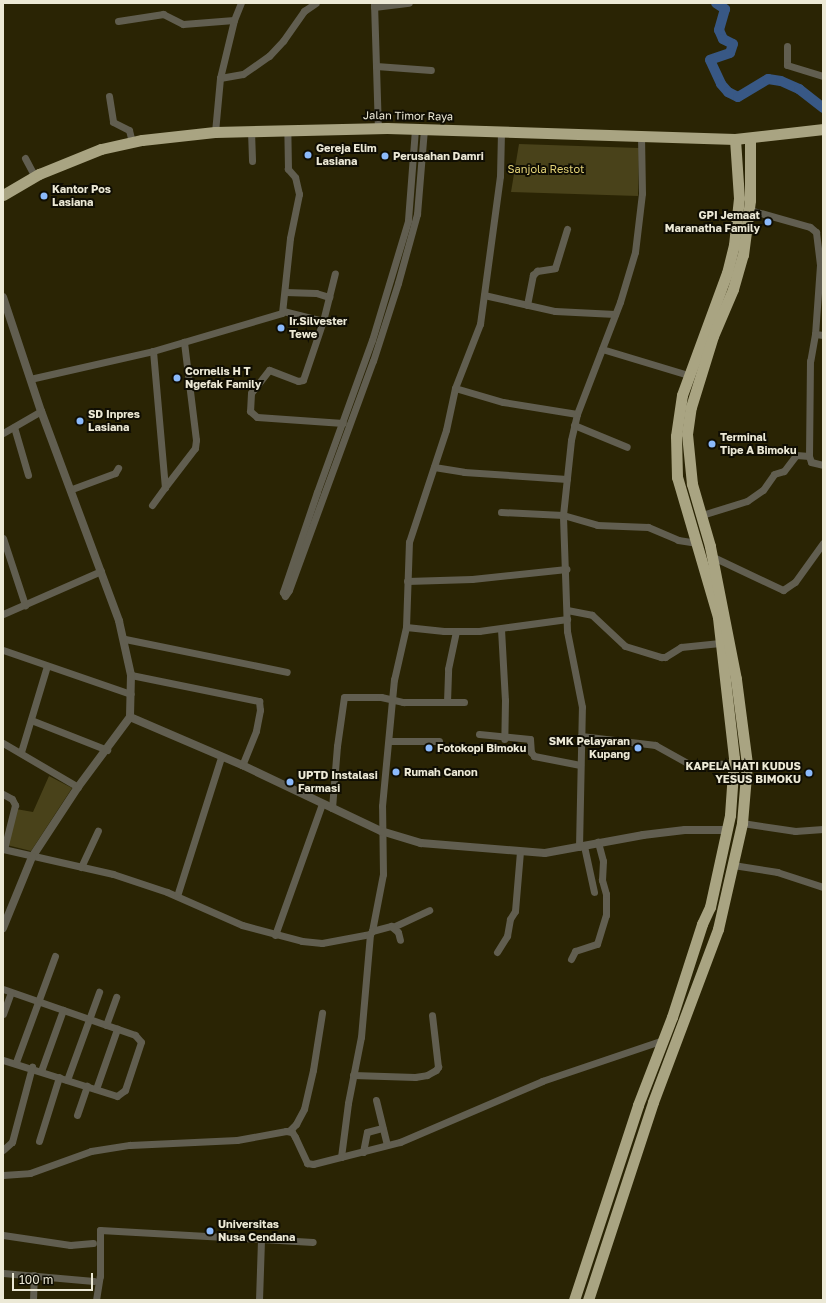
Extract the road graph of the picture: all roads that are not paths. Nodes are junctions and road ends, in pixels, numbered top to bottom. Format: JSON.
{"nodes":[{"id":1,"x":241,"y":3,"type":"edge"},
{"id":2,"x":316,"y":3,"type":"edge"},
{"id":3,"x":409,"y":3,"type":"edge"},
{"id":4,"x":374,"y":5,"type":"edge"},
{"id":5,"x":234,"y":20,"type":"junction"},
{"id":6,"x":118,"y":21,"type":"dead end"},
{"id":7,"x":787,"y":46,"type":"dead end"},
{"id":8,"x":376,"y":66,"type":"junction"},
{"id":9,"x":431,"y":70,"type":"dead end"},
{"id":10,"x":823,"y":76,"type":"edge"},
{"id":11,"x":220,"y":78,"type":"junction"},
{"id":12,"x":109,"y":96,"type":"dead end"},
{"id":13,"x":378,"y":128,"type":"junction"},
{"id":14,"x":420,"y":129,"type":"junction"},
{"id":15,"x":823,"y":129,"type":"edge"},
{"id":16,"x":251,"y":130,"type":"junction"},
{"id":17,"x":287,"y":130,"type":"junction"},
{"id":18,"x":215,"y":132,"type":"junction"},
{"id":19,"x":502,"y":132,"type":"junction"},
{"id":20,"x":641,"y":137,"type":"junction"},
{"id":21,"x":736,"y":139,"type":"junction"},
{"id":22,"x":750,"y":139,"type":"junction"},
{"id":23,"x":132,"y":142,"type":"junction"},
{"id":24,"x":25,"y":158,"type":"dead end"},
{"id":25,"x":252,"y":161,"type":"dead end"},
{"id":26,"x":35,"y":177,"type":"junction"},
{"id":27,"x":3,"y":195,"type":"edge"},
{"id":28,"x":750,"y":210,"type":"junction"},
{"id":29,"x":567,"y":229,"type":"dead end"},
{"id":30,"x":814,"y":229,"type":"junction"},
{"id":31,"x":823,"y":230,"type":"edge"},
{"id":32,"x":335,"y":272,"type":"dead end"},
{"id":33,"x":729,"y":284,"type":"junction"},
{"id":34,"x":285,"y":292,"type":"junction"},
{"id":35,"x":484,"y":295,"type":"junction"},
{"id":36,"x":3,"y":297,"type":"edge"},
{"id":37,"x":329,"y":297,"type":"junction"},
{"id":38,"x":527,"y":305,"type":"junction"},
{"id":39,"x":283,"y":311,"type":"junction"},
{"id":40,"x":615,"y":314,"type":"junction"},
{"id":41,"x":323,"y":321,"type":"junction"},
{"id":42,"x":819,"y":335,"type":"edge"},
{"id":43,"x":376,"y":341,"type":"junction"},
{"id":44,"x":184,"y":342,"type":"junction"},
{"id":45,"x":602,"y":349,"type":"junction"},
{"id":46,"x":153,"y":351,"type":"junction"},
{"id":47,"x":688,"y":375,"type":"junction"},
{"id":48,"x":30,"y":379,"type":"junction"},
{"id":49,"x":455,"y":388,"type":"junction"},
{"id":50,"x":42,"y":411,"type":"junction"},
{"id":51,"x":577,"y":414,"type":"junction"},
{"id":52,"x":343,"y":423,"type":"junction"},
{"id":53,"x":574,"y":425,"type":"junction"},
{"id":54,"x":14,"y":427,"type":"junction"},
{"id":55,"x":3,"y":433,"type":"edge"},
{"id":56,"x":627,"y":447,"type":"dead end"},
{"id":57,"x":676,"y":456,"type":"junction"},
{"id":58,"x":688,"y":456,"type":"junction"},
{"id":59,"x":808,"y":456,"type":"junction"},
{"id":60,"x":823,"y":465,"type":"edge"},
{"id":61,"x":434,"y":467,"type":"junction"},
{"id":62,"x":118,"y":468,"type":"dead end"},
{"id":63,"x":28,"y":475,"type":"dead end"},
{"id":64,"x":567,"y":479,"type":"junction"},
{"id":65,"x":165,"y":487,"type":"junction"},
{"id":66,"x":72,"y":489,"type":"junction"},
{"id":67,"x":152,"y":505,"type":"dead end"},
{"id":68,"x":501,"y":512,"type":"dead end"},
{"id":69,"x":563,"y":515,"type":"junction"},
{"id":70,"x":702,"y":515,"type":"junction"},
{"id":71,"x":3,"y":538,"type":"edge"},
{"id":72,"x":823,"y":542,"type":"edge"},
{"id":73,"x":696,"y":546,"type":"junction"},
{"id":74,"x":711,"y":551,"type":"junction"},
{"id":75,"x":566,"y":569,"type":"junction"},
{"id":76,"x":101,"y":571,"type":"junction"},
{"id":77,"x":407,"y":581,"type":"junction"},
{"id":78,"x":26,"y":605,"type":"junction"},
{"id":79,"x":567,"y":610,"type":"junction"},
{"id":80,"x":3,"y":614,"type":"edge"},
{"id":81,"x":567,"y":619,"type":"junction"},
{"id":82,"x":406,"y":627,"type":"junction"},
{"id":83,"x":501,"y":629,"type":"junction"},
{"id":84,"x":456,"y":632,"type":"junction"},
{"id":85,"x":125,"y":639,"type":"junction"},
{"id":86,"x":720,"y":642,"type":"junction"},
{"id":87,"x":3,"y":650,"type":"edge"},
{"id":88,"x":47,"y":666,"type":"junction"},
{"id":89,"x":287,"y":672,"type":"dead end"},
{"id":90,"x":131,"y":675,"type":"junction"},
{"id":91,"x":131,"y":694,"type":"junction"},
{"id":92,"x":392,"y":700,"type":"junction"},
{"id":93,"x":447,"y":702,"type":"junction"},
{"id":94,"x":464,"y":702,"type":"dead end"},
{"id":95,"x":130,"y":717,"type":"junction"},
{"id":96,"x":31,"y":720,"type":"junction"},
{"id":97,"x":742,"y":728,"type":"junction"},
{"id":98,"x":730,"y":730,"type":"junction"},
{"id":99,"x":479,"y":734,"type":"dead end"},
{"id":100,"x":582,"y":736,"type":"junction"},
{"id":101,"x":504,"y":738,"type":"junction"},
{"id":102,"x":389,"y":741,"type":"junction"},
{"id":103,"x":439,"y":741,"type":"dead end"},
{"id":104,"x":3,"y":743,"type":"edge"},
{"id":105,"x":107,"y":750,"type":"junction"},
{"id":106,"x":21,"y":752,"type":"junction"},
{"id":107,"x":221,"y":757,"type":"junction"},
{"id":108,"x":734,"y":764,"type":"junction"},
{"id":109,"x":242,"y":765,"type":"junction"},
{"id":110,"x":580,"y":765,"type":"junction"},
{"id":111,"x":78,"y":788,"type":"junction"},
{"id":112,"x":3,"y":794,"type":"edge"},
{"id":113,"x":322,"y":804,"type":"junction"},
{"id":114,"x":332,"y":808,"type":"junction"},
{"id":115,"x":742,"y":823,"type":"junction"},
{"id":116,"x":823,"y":828,"type":"edge"},
{"id":117,"x":727,"y":830,"type":"junction"},
{"id":118,"x":98,"y":831,"type":"dead end"},
{"id":119,"x":381,"y":831,"type":"junction"},
{"id":120,"x":598,"y":842,"type":"junction"},
{"id":121,"x":581,"y":846,"type":"junction"},
{"id":122,"x":4,"y":849,"type":"edge"},
{"id":123,"x":520,"y":851,"type":"junction"},
{"id":124,"x":32,"y":857,"type":"junction"},
{"id":125,"x":733,"y":865,"type":"junction"},
{"id":126,"x":82,"y":867,"type":"junction"},
{"id":127,"x":823,"y":887,"type":"edge"},
{"id":128,"x":594,"y":892,"type":"dead end"},
{"id":129,"x":177,"y":896,"type":"junction"},
{"id":130,"x":429,"y":910,"type":"dead end"},
{"id":131,"x":393,"y":926,"type":"junction"},
{"id":132,"x":3,"y":928,"type":"edge"},
{"id":133,"x":371,"y":933,"type":"junction"},
{"id":134,"x":275,"y":935,"type":"junction"},
{"id":135,"x":400,"y":940,"type":"dead end"},
{"id":136,"x":497,"y":952,"type":"dead end"},
{"id":137,"x":55,"y":956,"type":"dead end"},
{"id":138,"x":571,"y":959,"type":"dead end"},
{"id":139,"x":3,"y":989,"type":"edge"},
{"id":140,"x":11,"y":992,"type":"junction"},
{"id":141,"x":98,"y":992,"type":"dead end"},
{"id":142,"x":116,"y":997,"type":"dead end"},
{"id":143,"x":38,"y":1001,"type":"junction"},
{"id":144,"x":63,"y":1010,"type":"junction"},
{"id":145,"x":674,"y":1012,"type":"junction"},
{"id":146,"x":322,"y":1013,"type":"dead end"},
{"id":147,"x":3,"y":1014,"type":"edge"},
{"id":148,"x":432,"y":1014,"type":"dead end"},
{"id":149,"x":687,"y":1017,"type":"junction"},
{"id":150,"x":89,"y":1019,"type":"junction"},
{"id":151,"x":106,"y":1025,"type":"junction"},
{"id":152,"x":117,"y":1029,"type":"junction"},
{"id":153,"x":663,"y":1040,"type":"junction"},
{"id":154,"x":3,"y":1060,"type":"edge"},
{"id":155,"x":16,"y":1062,"type":"junction"},
{"id":156,"x":32,"y":1068,"type":"junction"},
{"id":157,"x":42,"y":1071,"type":"junction"},
{"id":158,"x":353,"y":1075,"type":"junction"},
{"id":159,"x":59,"y":1077,"type":"junction"},
{"id":160,"x":67,"y":1080,"type":"junction"},
{"id":161,"x":87,"y":1086,"type":"junction"},
{"id":162,"x":96,"y":1089,"type":"junction"},
{"id":163,"x":376,"y":1100,"type":"dead end"},
{"id":164,"x":77,"y":1115,"type":"dead end"},
{"id":165,"x":382,"y":1128,"type":"junction"},
{"id":166,"x":289,"y":1131,"type":"junction"},
{"id":167,"x":39,"y":1141,"type":"dead end"},
{"id":168,"x":387,"y":1145,"type":"junction"},
{"id":169,"x":3,"y":1150,"type":"edge"},
{"id":170,"x":363,"y":1152,"type":"junction"},
{"id":171,"x":342,"y":1157,"type":"junction"},
{"id":172,"x":3,"y":1175,"type":"edge"},
{"id":173,"x":602,"y":1219,"type":"junction"},
{"id":174,"x":614,"y":1223,"type":"junction"},
{"id":175,"x":3,"y":1235,"type":"edge"},
{"id":176,"x":261,"y":1239,"type":"junction"},
{"id":177,"x":313,"y":1242,"type":"dead end"},
{"id":178,"x":93,"y":1244,"type":"dead end"},
{"id":179,"x":3,"y":1273,"type":"edge"},
{"id":180,"x":34,"y":1275,"type":"junction"},
{"id":181,"x":94,"y":1281,"type":"dead end"},
{"id":182,"x":32,"y":1300,"type":"edge"},
{"id":183,"x":96,"y":1300,"type":"edge"},
{"id":184,"x":259,"y":1300,"type":"edge"},
{"id":185,"x":574,"y":1300,"type":"edge"},
{"id":186,"x":588,"y":1300,"type":"edge"}],
"edges":[{"from":1,"to":5,"type":"street"},
{"from":2,"to":11,"type":"street"},
{"from":3,"to":4,"type":"street"},
{"from":4,"to":8,"type":"street"},
{"from":5,"to":6,"type":"street"},
{"from":5,"to":11,"type":"street"},
{"from":7,"to":10,"type":"street"},
{"from":8,"to":9,"type":"street"},
{"from":8,"to":13,"type":"street"},
{"from":11,"to":18,"type":"street"},
{"from":12,"to":23,"type":"street"},
{"from":13,"to":14,"type":"highway","name":"Jalan Timor Raya"},
{"from":13,"to":17,"type":"highway","name":"Jalan Timor Raya"},
{"from":14,"to":19,"type":"highway","name":"Jalan Timor Raya"},
{"from":14,"to":43,"type":"street"},
{"from":15,"to":22,"type":"highway","name":"Jalan Timor Raya"},
{"from":16,"to":17,"type":"highway","name":"Jalan Timor Raya"},
{"from":16,"to":18,"type":"highway","name":"Jalan Timor Raya"},
{"from":16,"to":25,"type":"street"},
{"from":17,"to":34,"type":"street"},
{"from":18,"to":23,"type":"highway","name":"Jalan Timor Raya"},
{"from":19,"to":20,"type":"highway","name":"Jalan Timor Raya"},
{"from":19,"to":35,"type":"street"},
{"from":20,"to":21,"type":"highway","name":"Jalan Timor Raya"},
{"from":20,"to":40,"type":"street"},
{"from":21,"to":22,"type":"highway","name":"Jalan Timor Raya"},
{"from":21,"to":33,"type":"highway"},
{"from":22,"to":28,"type":"highway"},
{"from":23,"to":26,"type":"highway","name":"Jalan Timor Raya"},
{"from":24,"to":26,"type":"street"},
{"from":26,"to":27,"type":"highway","name":"Jalan Timor Raya"},
{"from":28,"to":30,"type":"street"},
{"from":28,"to":33,"type":"highway"},
{"from":29,"to":38,"type":"street"},
{"from":30,"to":31,"type":"street"},
{"from":30,"to":42,"type":"street"},
{"from":32,"to":37,"type":"street"},
{"from":33,"to":47,"type":"highway"},
{"from":33,"to":58,"type":"highway"},
{"from":34,"to":37,"type":"street"},
{"from":34,"to":39,"type":"street"},
{"from":35,"to":38,"type":"street"},
{"from":35,"to":49,"type":"street"},
{"from":36,"to":48,"type":"street"},
{"from":37,"to":41,"type":"street"},
{"from":38,"to":40,"type":"street"},
{"from":39,"to":41,"type":"street"},
{"from":39,"to":44,"type":"street"},
{"from":40,"to":45,"type":"street"},
{"from":41,"to":52,"type":"street"},
{"from":42,"to":59,"type":"street"},
{"from":43,"to":52,"type":"street"},
{"from":43,"to":52,"type":"street"},
{"from":44,"to":46,"type":"street"},
{"from":44,"to":65,"type":"street"},
{"from":45,"to":47,"type":"street"},
{"from":45,"to":51,"type":"street"},
{"from":46,"to":48,"type":"street"},
{"from":46,"to":65,"type":"street"},
{"from":47,"to":57,"type":"highway"},
{"from":48,"to":50,"type":"street"},
{"from":49,"to":51,"type":"street"},
{"from":49,"to":61,"type":"street"},
{"from":50,"to":54,"type":"street"},
{"from":50,"to":66,"type":"street"},
{"from":51,"to":53,"type":"street"},
{"from":53,"to":56,"type":"street"},
{"from":53,"to":64,"type":"street"},
{"from":54,"to":55,"type":"street"},
{"from":54,"to":63,"type":"street"},
{"from":57,"to":58,"type":"highway"},
{"from":57,"to":73,"type":"highway"},
{"from":58,"to":70,"type":"highway"},
{"from":59,"to":60,"type":"street"},
{"from":59,"to":70,"type":"street"},
{"from":61,"to":64,"type":"street"},
{"from":61,"to":77,"type":"street"},
{"from":62,"to":66,"type":"street"},
{"from":64,"to":69,"type":"street"},
{"from":65,"to":67,"type":"street"},
{"from":66,"to":76,"type":"street"},
{"from":68,"to":69,"type":"street"},
{"from":69,"to":73,"type":"street"},
{"from":69,"to":75,"type":"street"},
{"from":70,"to":74,"type":"highway"},
{"from":71,"to":78,"type":"street"},
{"from":72,"to":74,"type":"street"},
{"from":73,"to":74,"type":"highway"},
{"from":73,"to":86,"type":"highway"},
{"from":74,"to":97,"type":"highway"},
{"from":75,"to":77,"type":"street"},
{"from":75,"to":79,"type":"street"},
{"from":76,"to":78,"type":"street"},
{"from":76,"to":85,"type":"street"},
{"from":77,"to":82,"type":"street"},
{"from":78,"to":80,"type":"street"},
{"from":79,"to":81,"type":"street"},
{"from":79,"to":86,"type":"street"},
{"from":81,"to":83,"type":"street"},
{"from":81,"to":100,"type":"street"},
{"from":82,"to":84,"type":"street"},
{"from":82,"to":92,"type":"street"},
{"from":83,"to":84,"type":"street"},
{"from":83,"to":101,"type":"street"},
{"from":84,"to":93,"type":"street"},
{"from":85,"to":89,"type":"street"},
{"from":85,"to":90,"type":"street"},
{"from":86,"to":98,"type":"highway"},
{"from":87,"to":88,"type":"street"},
{"from":88,"to":91,"type":"street"},
{"from":88,"to":96,"type":"street"},
{"from":90,"to":91,"type":"street"},
{"from":90,"to":109,"type":"street"},
{"from":91,"to":95,"type":"street"},
{"from":92,"to":93,"type":"street"},
{"from":92,"to":102,"type":"street"},
{"from":92,"to":114,"type":"street"},
{"from":93,"to":94,"type":"street"},
{"from":95,"to":105,"type":"street"},
{"from":95,"to":107,"type":"street"},
{"from":96,"to":105,"type":"street"},
{"from":96,"to":106,"type":"street"},
{"from":97,"to":98,"type":"highway"},
{"from":97,"to":115,"type":"highway"},
{"from":98,"to":108,"type":"highway"},
{"from":99,"to":101,"type":"street"},
{"from":100,"to":108,"type":"street"},
{"from":100,"to":110,"type":"street"},
{"from":101,"to":110,"type":"street"},
{"from":102,"to":103,"type":"street"},
{"from":102,"to":119,"type":"street"},
{"from":104,"to":106,"type":"street"},
{"from":105,"to":111,"type":"street"},
{"from":106,"to":111,"type":"street"},
{"from":107,"to":109,"type":"street"},
{"from":107,"to":129,"type":"street"},
{"from":108,"to":117,"type":"highway"},
{"from":109,"to":113,"type":"street"},
{"from":110,"to":121,"type":"street"},
{"from":111,"to":124,"type":"street"},
{"from":112,"to":122,"type":"street"},
{"from":113,"to":114,"type":"street"},
{"from":113,"to":134,"type":"street"},
{"from":114,"to":119,"type":"street"},
{"from":115,"to":116,"type":"street"},
{"from":115,"to":125,"type":"highway"},
{"from":117,"to":120,"type":"street"},
{"from":117,"to":145,"type":"highway"},
{"from":118,"to":126,"type":"street"},
{"from":119,"to":123,"type":"street"},
{"from":119,"to":133,"type":"street"},
{"from":120,"to":121,"type":"street"},
{"from":120,"to":138,"type":"street"},
{"from":121,"to":123,"type":"street"},
{"from":121,"to":128,"type":"street"},
{"from":122,"to":124,"type":"street"},
{"from":123,"to":136,"type":"street"},
{"from":124,"to":126,"type":"street"},
{"from":124,"to":132,"type":"street"},
{"from":125,"to":127,"type":"street"},
{"from":125,"to":149,"type":"highway"},
{"from":126,"to":129,"type":"street"},
{"from":129,"to":134,"type":"street"},
{"from":130,"to":131,"type":"street"},
{"from":131,"to":133,"type":"street"},
{"from":131,"to":135,"type":"street"},
{"from":133,"to":134,"type":"street"},
{"from":133,"to":158,"type":"street"},
{"from":137,"to":143,"type":"street"},
{"from":139,"to":140,"type":"street"},
{"from":140,"to":143,"type":"street"},
{"from":140,"to":147,"type":"street"},
{"from":141,"to":150,"type":"street"},
{"from":142,"to":151,"type":"street"},
{"from":143,"to":144,"type":"street"},
{"from":143,"to":155,"type":"street"},
{"from":144,"to":150,"type":"street"},
{"from":144,"to":157,"type":"street"},
{"from":145,"to":149,"type":"highway"},
{"from":145,"to":153,"type":"highway"},
{"from":146,"to":166,"type":"street"},
{"from":148,"to":158,"type":"street"},
{"from":149,"to":174,"type":"highway"},
{"from":150,"to":151,"type":"street"},
{"from":150,"to":160,"type":"street"},
{"from":151,"to":152,"type":"street"},
{"from":152,"to":162,"type":"street"},
{"from":152,"to":162,"type":"street"},
{"from":153,"to":168,"type":"street"},
{"from":153,"to":173,"type":"highway"},
{"from":154,"to":155,"type":"street"},
{"from":155,"to":156,"type":"street"},
{"from":156,"to":157,"type":"street"},
{"from":156,"to":169,"type":"street"},
{"from":157,"to":159,"type":"street"},
{"from":158,"to":171,"type":"street"},
{"from":159,"to":160,"type":"street"},
{"from":159,"to":167,"type":"street"},
{"from":160,"to":161,"type":"street"},
{"from":161,"to":162,"type":"street"},
{"from":161,"to":164,"type":"street"},
{"from":163,"to":165,"type":"street"},
{"from":165,"to":168,"type":"street"},
{"from":165,"to":170,"type":"street"},
{"from":166,"to":171,"type":"street"},
{"from":166,"to":172,"type":"street"},
{"from":168,"to":170,"type":"street"},
{"from":170,"to":171,"type":"street"},
{"from":173,"to":174,"type":"highway"},
{"from":173,"to":185,"type":"highway"},
{"from":174,"to":186,"type":"highway"},
{"from":175,"to":178,"type":"street"},
{"from":176,"to":177,"type":"street"},
{"from":176,"to":183,"type":"street"},
{"from":176,"to":184,"type":"street"},
{"from":179,"to":180,"type":"street"},
{"from":180,"to":181,"type":"street"},
{"from":180,"to":182,"type":"street"}]}
